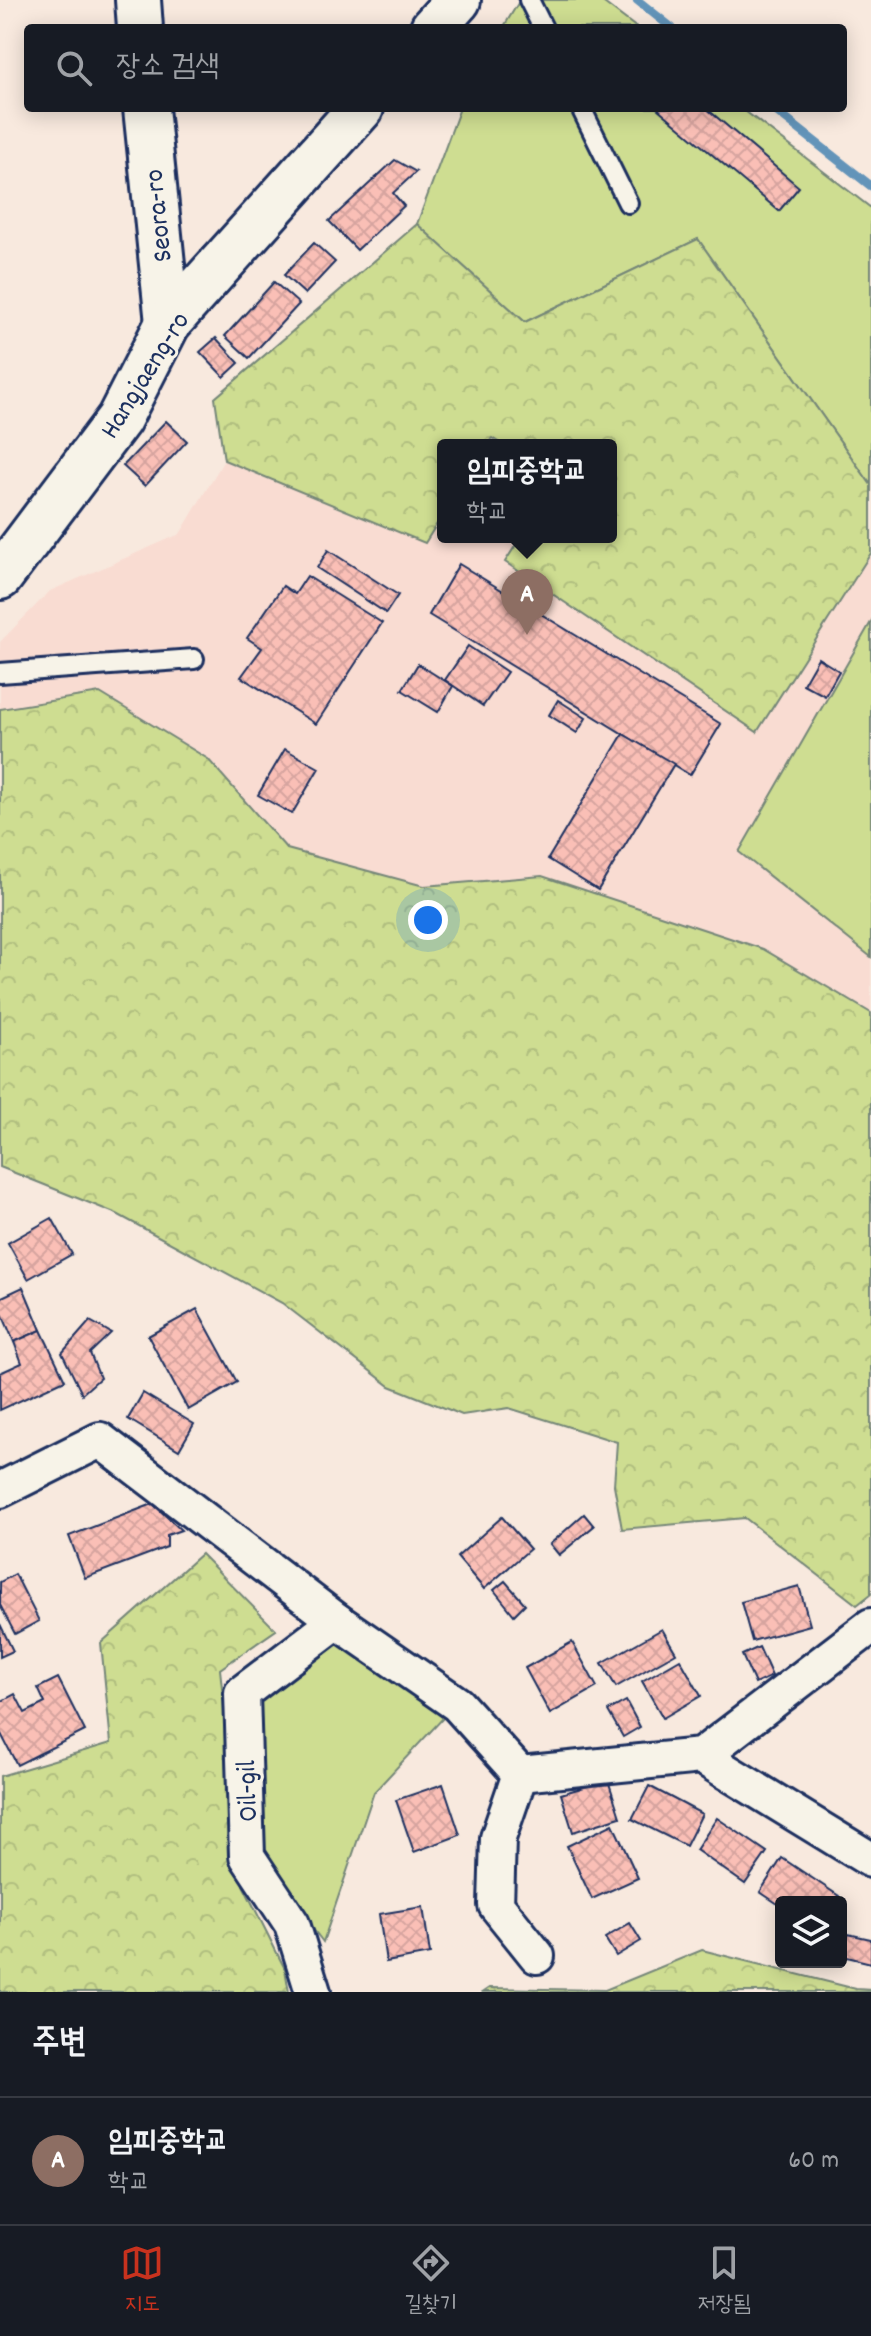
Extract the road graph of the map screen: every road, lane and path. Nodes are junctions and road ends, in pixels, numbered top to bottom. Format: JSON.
{"nodes":[{"id":1,"x":138,"y":0,"type":"edge"},
{"id":2,"x":458,"y":0,"type":"edge"},
{"id":3,"x":529,"y":0,"type":"edge"},
{"id":4,"x":140,"y":24,"type":"edge"},
{"id":5,"x":437,"y":24,"type":"edge"},
{"id":6,"x":541,"y":24,"type":"edge"},
{"id":7,"x":146,"y":112,"type":"edge"},
{"id":8,"x":357,"y":112,"type":"edge"},
{"id":9,"x":583,"y":112,"type":"edge"},
{"id":10,"x":628,"y":203,"type":"dead end"},
{"id":11,"x":168,"y":323,"type":"junction"},
{"id":12,"x":0,"y":577,"type":"edge"},
{"id":13,"x":194,"y":659,"type":"dead end"},
{"id":14,"x":0,"y":673,"type":"edge"},
{"id":15,"x":0,"y":1490,"type":"edge"},
{"id":16,"x":337,"y":1621,"type":"junction"},
{"id":17,"x":871,"y":1626,"type":"edge"},
{"id":18,"x":701,"y":1756,"type":"junction"},
{"id":19,"x":520,"y":1774,"type":"junction"},
{"id":20,"x":871,"y":1860,"type":"edge"},
{"id":21,"x":537,"y":1956,"type":"dead end"},
{"id":22,"x":313,"y":1992,"type":"edge"}],
"edges":[{"from":1,"to":4,"type":"street"},
{"from":2,"to":5,"type":"street"},
{"from":3,"to":6,"type":"lane"},
{"from":7,"to":11,"type":"street","name":"Seora-ro"},
{"from":8,"to":11,"type":"street","name":"Hangjaeng-ro"},
{"from":9,"to":10,"type":"lane"},
{"from":11,"to":12,"type":"street","name":"Hangjaeng-ro"},
{"from":13,"to":14,"type":"lane"},
{"from":15,"to":16,"type":"street"},
{"from":16,"to":19,"type":"street"},
{"from":16,"to":22,"type":"street","name":"Oil-gil"},
{"from":17,"to":18,"type":"street"},
{"from":18,"to":19,"type":"street"},
{"from":18,"to":20,"type":"street"},
{"from":19,"to":21,"type":"street"}]}
